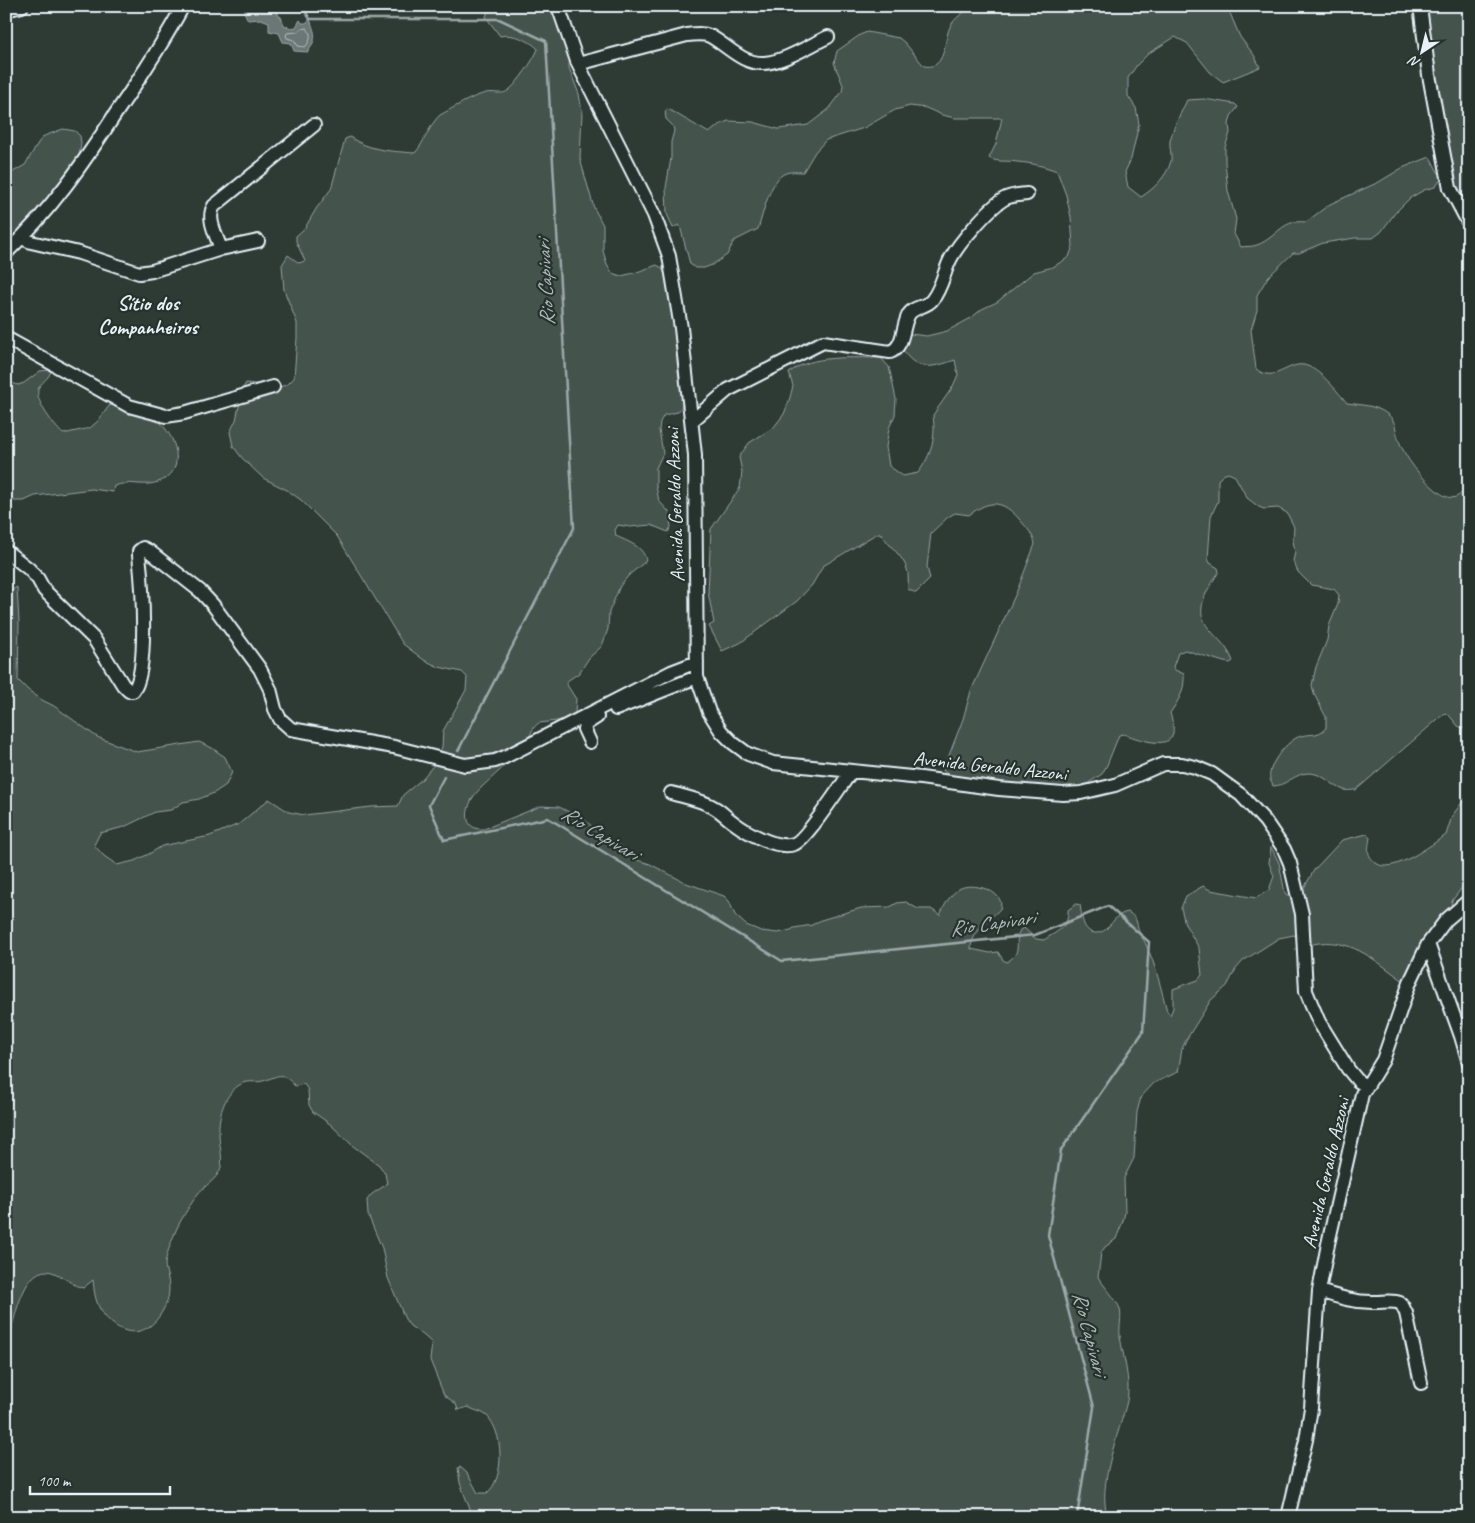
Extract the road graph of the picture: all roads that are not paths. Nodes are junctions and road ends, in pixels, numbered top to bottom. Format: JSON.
{"nodes":[{"id":1,"x":22,"y":6,"type":"edge"},
{"id":2,"x":183,"y":6,"type":"edge"},
{"id":3,"x":558,"y":6,"type":"edge"},
{"id":4,"x":1420,"y":6,"type":"edge"},
{"id":5,"x":6,"y":10,"type":"edge"},
{"id":6,"x":828,"y":37,"type":"dead end"},
{"id":7,"x":578,"y":64,"type":"junction"},
{"id":8,"x":314,"y":125,"type":"dead end"},
{"id":9,"x":1027,"y":194,"type":"dead end"},
{"id":10,"x":1469,"y":224,"type":"edge"},
{"id":11,"x":22,"y":238,"type":"junction"},
{"id":12,"x":258,"y":242,"type":"dead end"},
{"id":13,"x":221,"y":249,"type":"junction"},
{"id":14,"x":6,"y":253,"type":"edge"},
{"id":15,"x":6,"y":338,"type":"edge"},
{"id":16,"x":272,"y":387,"type":"dead end"},
{"id":17,"x":692,"y":421,"type":"junction"},
{"id":18,"x":6,"y":551,"type":"edge"},
{"id":19,"x":697,"y":662,"type":"junction"},
{"id":20,"x":697,"y":677,"type":"junction"},
{"id":21,"x":590,"y":742,"type":"dead end"},
{"id":22,"x":851,"y":772,"type":"junction"},
{"id":23,"x":671,"y":793,"type":"dead end"},
{"id":24,"x":1469,"y":900,"type":"edge"},
{"id":25,"x":1428,"y":944,"type":"junction"},
{"id":26,"x":1469,"y":1063,"type":"edge"},
{"id":27,"x":1366,"y":1086,"type":"junction"},
{"id":28,"x":1319,"y":1291,"type":"junction"},
{"id":29,"x":1421,"y":1383,"type":"dead end"},
{"id":30,"x":1288,"y":1517,"type":"edge"}],
"edges":[{"from":1,"to":5,"type":"street"},
{"from":2,"to":11,"type":"street"},
{"from":3,"to":7,"type":"street","name":"Avenida Geraldo Azzoni"},
{"from":4,"to":10,"type":"street"},
{"from":6,"to":7,"type":"street"},
{"from":7,"to":17,"type":"street","name":"Avenida Geraldo Azzoni"},
{"from":8,"to":13,"type":"street"},
{"from":9,"to":17,"type":"street"},
{"from":11,"to":13,"type":"street"},
{"from":11,"to":14,"type":"street"},
{"from":12,"to":13,"type":"street"},
{"from":15,"to":16,"type":"street"},
{"from":17,"to":19,"type":"street","name":"Avenida Geraldo Azzoni"},
{"from":18,"to":19,"type":"street"},
{"from":19,"to":20,"type":"street","name":"Avenida Geraldo Azzoni"},
{"from":20,"to":21,"type":"street"},
{"from":20,"to":22,"type":"street","name":"Avenida Geraldo Azzoni"},
{"from":22,"to":23,"type":"street"},
{"from":22,"to":27,"type":"street","name":"Avenida Geraldo Azzoni"},
{"from":24,"to":25,"type":"street"},
{"from":25,"to":26,"type":"street"},
{"from":25,"to":27,"type":"street"},
{"from":27,"to":28,"type":"street","name":"Avenida Geraldo Azzoni"},
{"from":28,"to":29,"type":"street"},
{"from":28,"to":30,"type":"street","name":"Avenida Geraldo Azzoni"}]}
